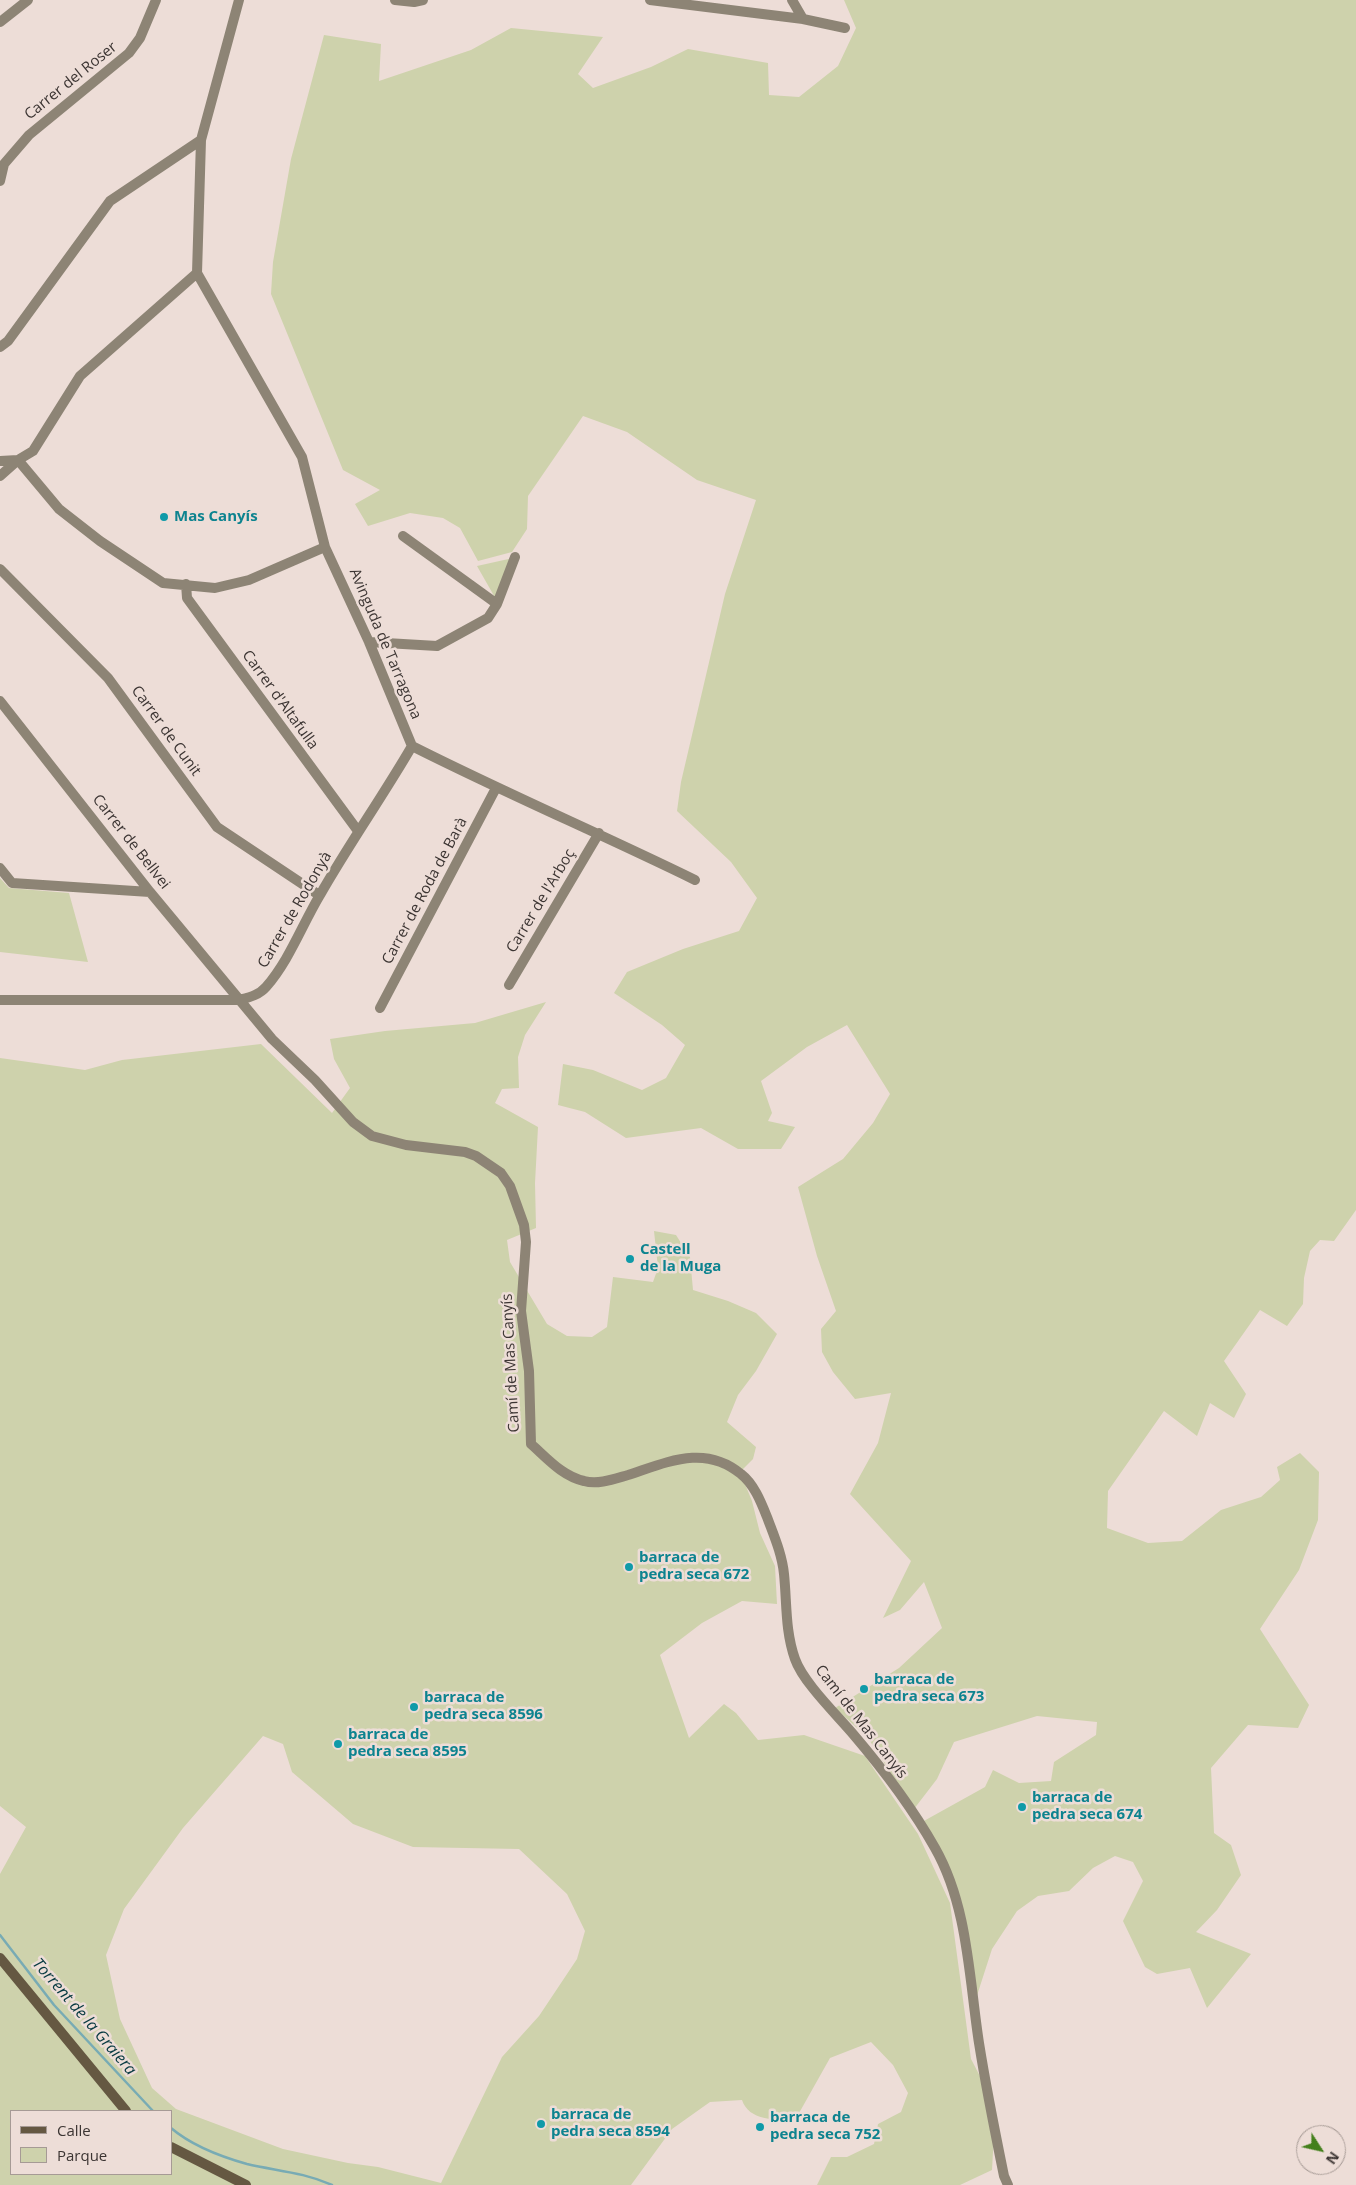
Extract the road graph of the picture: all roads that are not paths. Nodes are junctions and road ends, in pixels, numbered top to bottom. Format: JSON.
{"nodes":[{"id":1,"x":28,"y":0,"type":"edge"},
{"id":2,"x":156,"y":0,"type":"edge"},
{"id":3,"x":239,"y":0,"type":"edge"},
{"id":4,"x":395,"y":0,"type":"edge"},
{"id":5,"x":423,"y":0,"type":"edge"},
{"id":6,"x":650,"y":0,"type":"edge"},
{"id":7,"x":792,"y":0,"type":"edge"},
{"id":8,"x":803,"y":19,"type":"junction"},
{"id":9,"x":0,"y":22,"type":"edge"},
{"id":10,"x":845,"y":28,"type":"dead end"},
{"id":11,"x":201,"y":140,"type":"junction"},
{"id":12,"x":0,"y":181,"type":"edge"},
{"id":13,"x":197,"y":273,"type":"junction"},
{"id":14,"x":0,"y":347,"type":"edge"},
{"id":15,"x":18,"y":460,"type":"junction"},
{"id":16,"x":0,"y":461,"type":"edge"},
{"id":17,"x":0,"y":476,"type":"edge"},
{"id":18,"x":403,"y":536,"type":"dead end"},
{"id":19,"x":326,"y":546,"type":"junction"},
{"id":20,"x":515,"y":557,"type":"dead end"},
{"id":21,"x":0,"y":569,"type":"edge"},
{"id":22,"x":186,"y":584,"type":"junction"},
{"id":23,"x":497,"y":604,"type":"junction"},
{"id":24,"x":369,"y":642,"type":"junction"},
{"id":25,"x":0,"y":700,"type":"edge"},
{"id":26,"x":412,"y":746,"type":"junction"},
{"id":27,"x":496,"y":788,"type":"junction"},
{"id":28,"x":358,"y":831,"type":"junction"},
{"id":29,"x":598,"y":833,"type":"junction"},
{"id":30,"x":0,"y":868,"type":"edge"},
{"id":31,"x":695,"y":880,"type":"dead end"},
{"id":32,"x":150,"y":892,"type":"junction"},
{"id":33,"x":319,"y":895,"type":"junction"},
{"id":34,"x":509,"y":985,"type":"dead end"},
{"id":35,"x":0,"y":1000,"type":"edge"},
{"id":36,"x":240,"y":1000,"type":"junction"},
{"id":37,"x":380,"y":1008,"type":"dead end"},
{"id":38,"x":0,"y":1958,"type":"edge"},
{"id":39,"x":125,"y":2110,"type":"edge"},
{"id":40,"x":172,"y":2148,"type":"edge"},
{"id":41,"x":246,"y":2185,"type":"edge"},
{"id":42,"x":1008,"y":2185,"type":"edge"}],
"edges":[{"from":1,"to":9,"type":"street"},
{"from":2,"to":12,"type":"street","name":"Carrer del Roser"},
{"from":3,"to":11,"type":"street"},
{"from":4,"to":5,"type":"street"},
{"from":6,"to":8,"type":"street"},
{"from":7,"to":8,"type":"street"},
{"from":8,"to":10,"type":"street"},
{"from":11,"to":13,"type":"street"},
{"from":11,"to":14,"type":"street"},
{"from":13,"to":15,"type":"street"},
{"from":13,"to":19,"type":"street","name":"Avinguda de Tarragona"},
{"from":15,"to":16,"type":"street"},
{"from":15,"to":17,"type":"street"},
{"from":15,"to":22,"type":"street"},
{"from":18,"to":23,"type":"street"},
{"from":19,"to":22,"type":"street"},
{"from":19,"to":24,"type":"street","name":"Avinguda de Tarragona"},
{"from":20,"to":23,"type":"street"},
{"from":21,"to":33,"type":"street","name":"Carrer de Cunit"},
{"from":22,"to":28,"type":"street","name":"Carrer d'Altafulla"},
{"from":23,"to":24,"type":"street"},
{"from":24,"to":26,"type":"street","name":"Avinguda de Tarragona"},
{"from":25,"to":32,"type":"street","name":"Carrer de Bellvei"},
{"from":26,"to":27,"type":"street"},
{"from":26,"to":28,"type":"street","name":"Carrer de Rodonyà"},
{"from":27,"to":29,"type":"street"},
{"from":27,"to":37,"type":"street","name":"Carrer de Roda de Barà"},
{"from":28,"to":33,"type":"street","name":"Carrer de Rodonyà"},
{"from":29,"to":31,"type":"street"},
{"from":29,"to":34,"type":"street","name":"Carrer de l'Arboç"},
{"from":30,"to":32,"type":"street"},
{"from":32,"to":36,"type":"street","name":"Carrer de Bellvei"},
{"from":33,"to":36,"type":"street","name":"Carrer de Rodonyà"},
{"from":35,"to":36,"type":"street","name":"Carrer de Rodonyà"},
{"from":36,"to":42,"type":"street","name":"Camí de Mas Canyís"},
{"from":38,"to":39,"type":"main road"},
{"from":40,"to":41,"type":"main road"}]}
